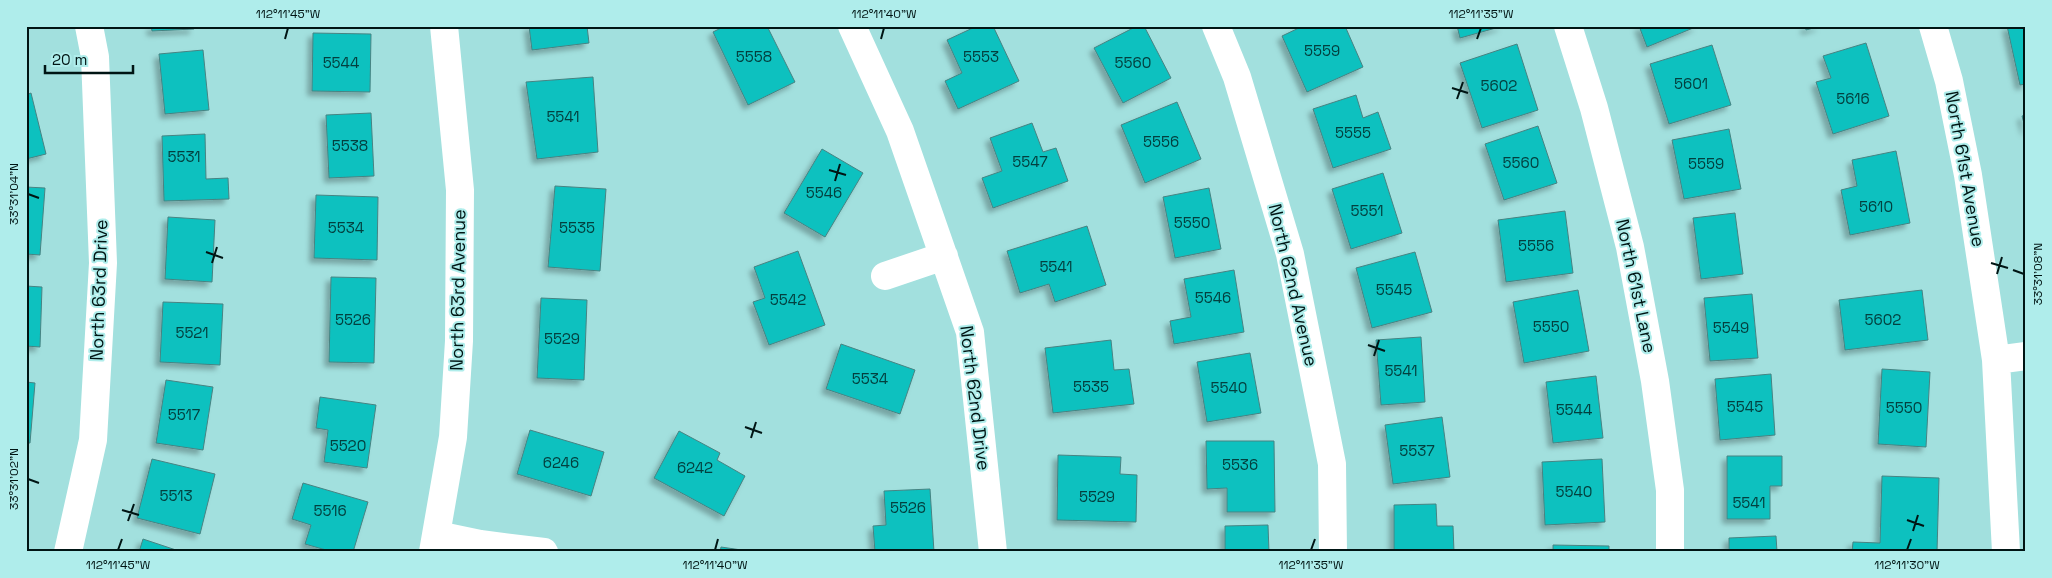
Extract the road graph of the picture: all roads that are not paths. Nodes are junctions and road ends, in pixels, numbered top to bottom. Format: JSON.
{"nodes":[{"id":1,"x":89,"y":26,"type":"edge"},
{"id":2,"x":444,"y":26,"type":"edge"},
{"id":3,"x":852,"y":26,"type":"edge"},
{"id":4,"x":1216,"y":26,"type":"edge"},
{"id":5,"x":1568,"y":26,"type":"edge"},
{"id":6,"x":1934,"y":26,"type":"edge"},
{"id":7,"x":944,"y":256,"type":"junction"},
{"id":8,"x":885,"y":276,"type":"dead end"},
{"id":9,"x":2026,"y":356,"type":"edge"},
{"id":10,"x":1996,"y":360,"type":"junction"},
{"id":11,"x":435,"y":543,"type":"edge"},
{"id":12,"x":68,"y":552,"type":"edge"},
{"id":13,"x":544,"y":552,"type":"edge"},
{"id":14,"x":993,"y":552,"type":"edge"},
{"id":15,"x":1333,"y":552,"type":"edge"},
{"id":16,"x":1670,"y":552,"type":"edge"},
{"id":17,"x":2006,"y":552,"type":"edge"}],
"edges":[{"from":1,"to":12,"type":"street","name":"North 63rd Drive"},
{"from":2,"to":11,"type":"street","name":"North 63rd Avenue"},
{"from":3,"to":7,"type":"street","name":"North 62nd Drive"},
{"from":4,"to":15,"type":"street","name":"North 62nd Avenue"},
{"from":5,"to":16,"type":"street","name":"North 61st Lane"},
{"from":6,"to":10,"type":"street","name":"North 61st Avenue"},
{"from":7,"to":8,"type":"street"},
{"from":7,"to":14,"type":"street","name":"North 62nd Drive"},
{"from":9,"to":10,"type":"street"},
{"from":10,"to":17,"type":"street","name":"North 61st Avenue"},
{"from":11,"to":13,"type":"street"}]}
